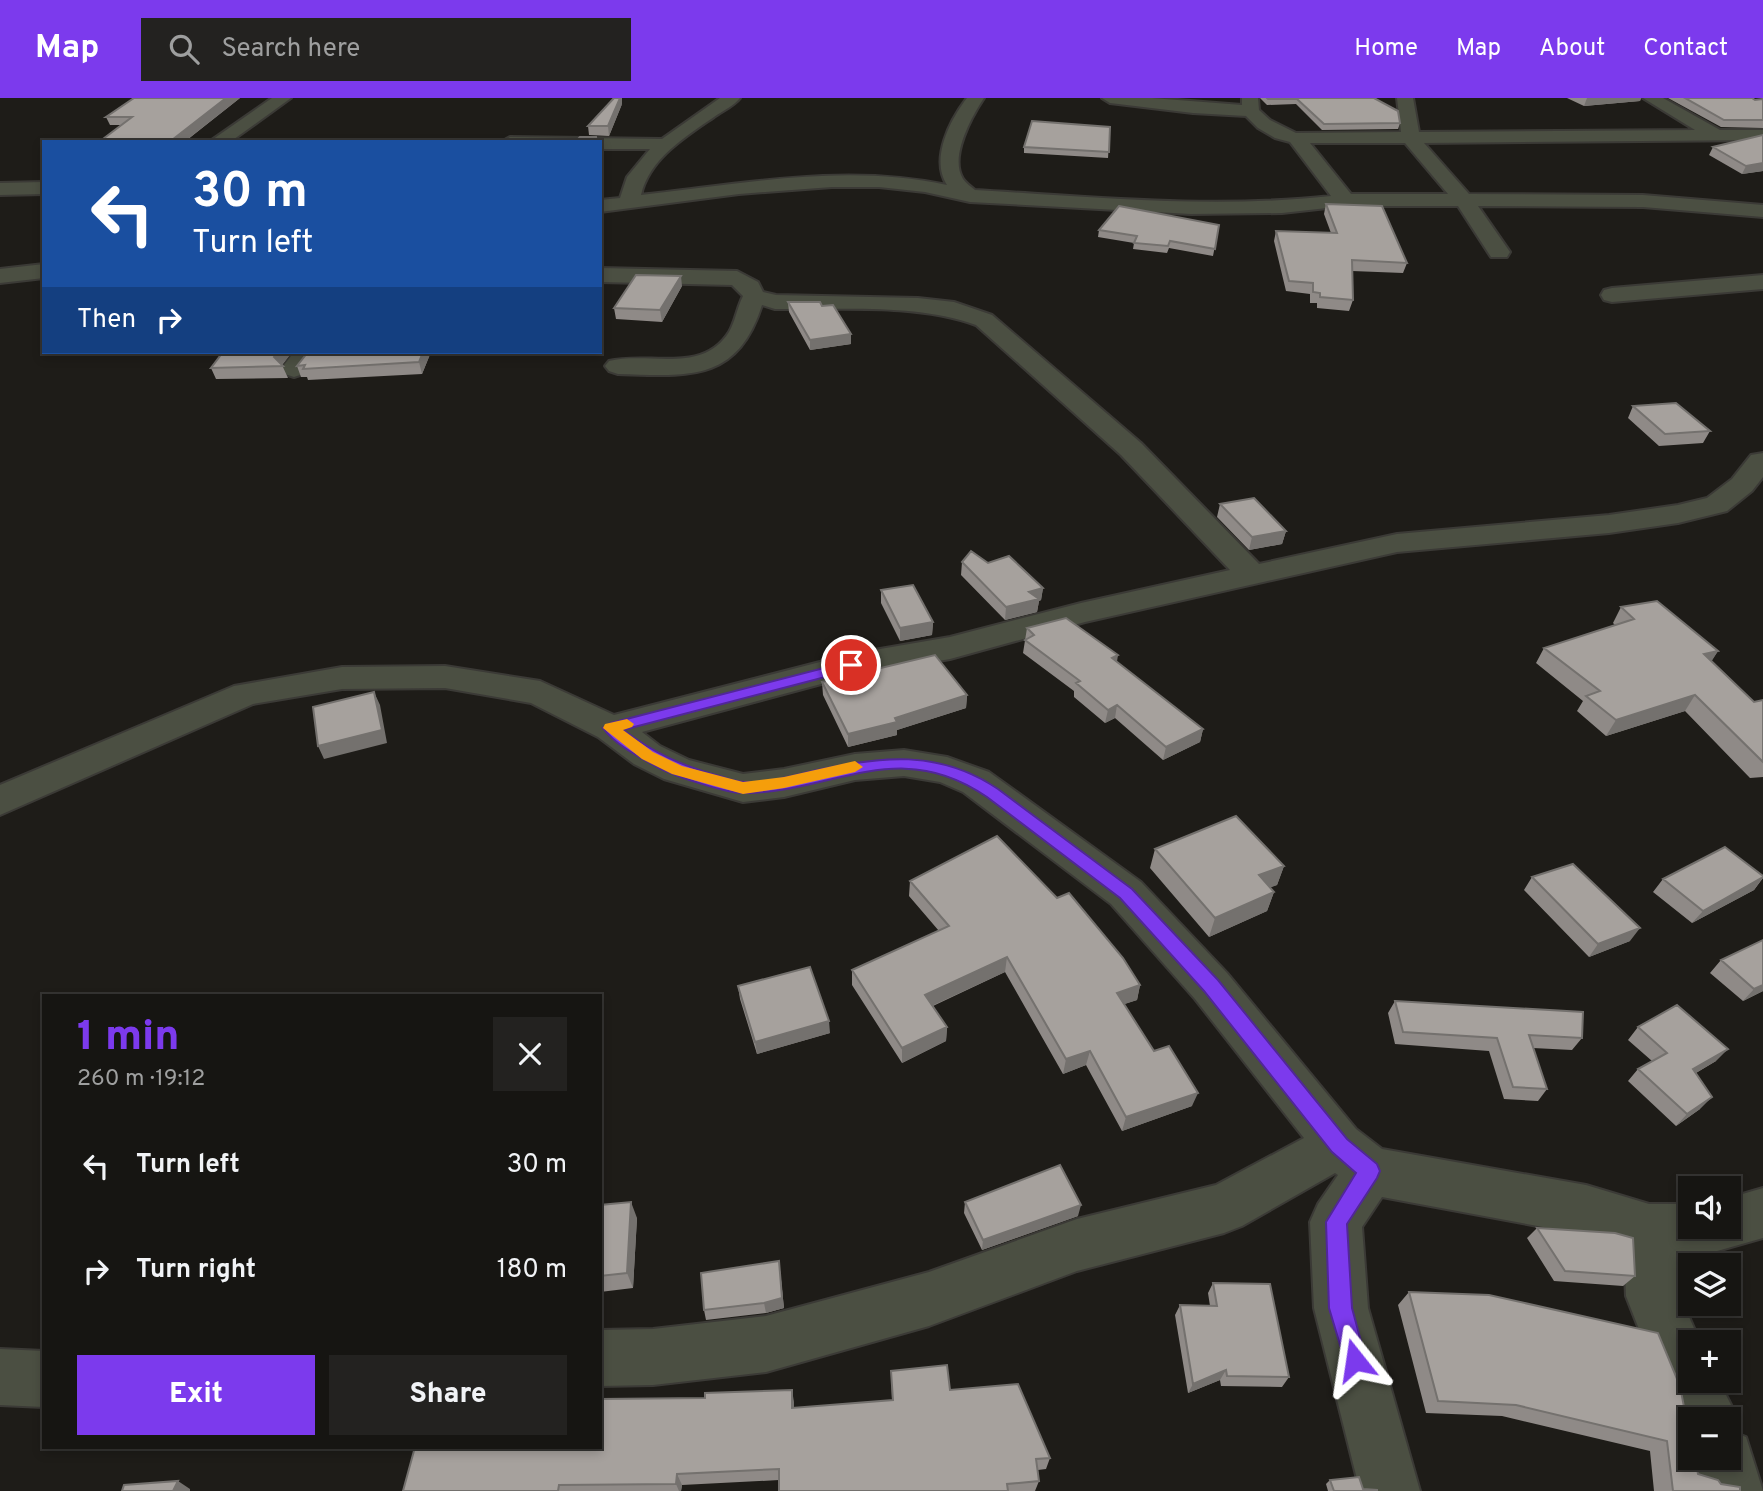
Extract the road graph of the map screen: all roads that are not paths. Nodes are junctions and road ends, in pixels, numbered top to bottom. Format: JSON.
{"nodes":[{"id":1,"x":275,"y":98,"type":"edge"},
{"id":2,"x":732,"y":98,"type":"edge"},
{"id":3,"x":975,"y":98,"type":"edge"},
{"id":4,"x":1110,"y":98,"type":"edge"},
{"id":5,"x":1651,"y":98,"type":"edge"},
{"id":6,"x":1410,"y":99,"type":"edge"},
{"id":7,"x":1183,"y":102,"type":"edge"},
{"id":8,"x":1251,"y":104,"type":"edge"},
{"id":9,"x":1717,"y":135,"type":"junction"},
{"id":10,"x":1763,"y":135,"type":"edge"},
{"id":11,"x":1296,"y":138,"type":"junction"},
{"id":12,"x":1411,"y":138,"type":"junction"},
{"id":13,"x":221,"y":140,"type":"edge"},
{"id":14,"x":602,"y":143,"type":"edge"},
{"id":15,"x":667,"y":144,"type":"junction"},
{"id":16,"x":1752,"y":155,"type":"edge"},
{"id":17,"x":42,"y":188,"type":"edge"},
{"id":18,"x":0,"y":189,"type":"edge"},
{"id":19,"x":970,"y":196,"type":"junction"},
{"id":20,"x":1345,"y":200,"type":"junction"},
{"id":21,"x":1464,"y":201,"type":"junction"},
{"id":22,"x":629,"y":203,"type":"junction"},
{"id":23,"x":602,"y":206,"type":"edge"},
{"id":24,"x":1763,"y":211,"type":"edge"},
{"id":25,"x":1499,"y":252,"type":"dead end"},
{"id":26,"x":42,"y":271,"type":"edge"},
{"id":27,"x":602,"y":275,"type":"edge"},
{"id":28,"x":0,"y":276,"type":"edge"},
{"id":29,"x":1763,"y":282,"type":"edge"},
{"id":30,"x":1612,"y":295,"type":"dead end"},
{"id":31,"x":754,"y":296,"type":"junction"},
{"id":32,"x":618,"y":366,"type":"dead end"},
{"id":33,"x":1762,"y":459,"type":"edge"},
{"id":34,"x":1253,"y":576,"type":"junction"},
{"id":35,"x":611,"y":728,"type":"junction"},
{"id":36,"x":0,"y":801,"type":"edge"},
{"id":37,"x":1354,"y":1158,"type":"junction"},
{"id":38,"x":1763,"y":1213,"type":"edge"},
{"id":39,"x":1741,"y":1219,"type":"edge"},
{"id":40,"x":1650,"y":1229,"type":"junction"},
{"id":41,"x":1678,"y":1230,"type":"edge"},
{"id":42,"x":602,"y":1358,"type":"edge"},
{"id":43,"x":0,"y":1377,"type":"edge"},
{"id":44,"x":42,"y":1379,"type":"edge"},
{"id":45,"x":1702,"y":1407,"type":"edge"},
{"id":46,"x":1728,"y":1470,"type":"edge"},
{"id":47,"x":1390,"y":1491,"type":"edge"},
{"id":48,"x":1733,"y":1491,"type":"edge"}],
"edges":[{"from":1,"to":13,"type":"street"},
{"from":2,"to":15,"type":"street"},
{"from":3,"to":19,"type":"street"},
{"from":4,"to":7,"type":"street"},
{"from":5,"to":9,"type":"street"},
{"from":6,"to":12,"type":"street"},
{"from":7,"to":8,"type":"street"},
{"from":8,"to":11,"type":"street"},
{"from":9,"to":10,"type":"street"},
{"from":9,"to":12,"type":"street"},
{"from":9,"to":16,"type":"street"},
{"from":11,"to":12,"type":"street"},
{"from":11,"to":20,"type":"street"},
{"from":12,"to":21,"type":"street"},
{"from":14,"to":15,"type":"street"},
{"from":15,"to":22,"type":"street"},
{"from":17,"to":18,"type":"street"},
{"from":19,"to":20,"type":"street"},
{"from":19,"to":22,"type":"street"},
{"from":20,"to":21,"type":"street"},
{"from":21,"to":24,"type":"street"},
{"from":21,"to":25,"type":"street"},
{"from":22,"to":23,"type":"street"},
{"from":26,"to":28,"type":"street"},
{"from":27,"to":31,"type":"street"},
{"from":29,"to":30,"type":"street"},
{"from":31,"to":32,"type":"street"},
{"from":31,"to":34,"type":"street"},
{"from":33,"to":34,"type":"street"},
{"from":34,"to":35,"type":"street"},
{"from":35,"to":36,"type":"street"},
{"from":35,"to":37,"type":"street"},
{"from":37,"to":40,"type":"street"},
{"from":37,"to":42,"type":"street"},
{"from":37,"to":47,"type":"street"},
{"from":38,"to":39,"type":"street"},
{"from":40,"to":41,"type":"street"},
{"from":40,"to":45,"type":"street"},
{"from":43,"to":44,"type":"street"},
{"from":46,"to":48,"type":"street"}]}
